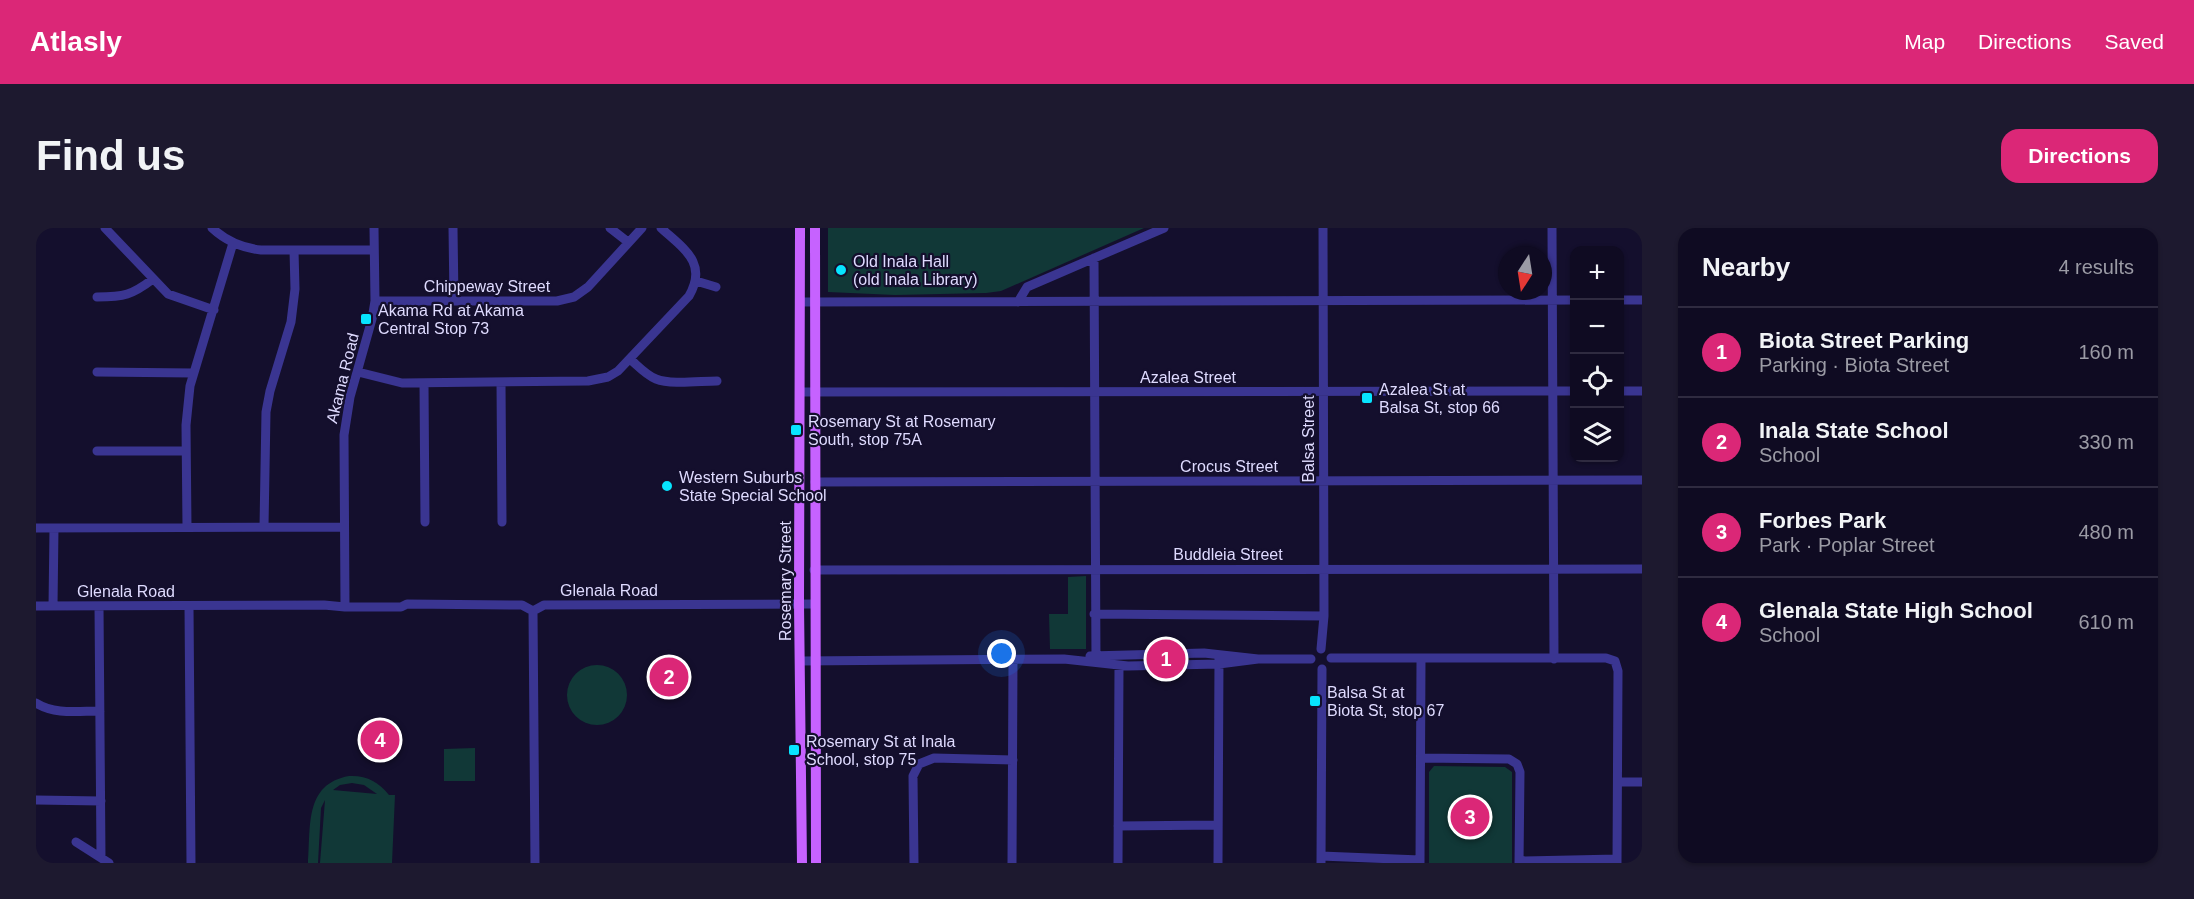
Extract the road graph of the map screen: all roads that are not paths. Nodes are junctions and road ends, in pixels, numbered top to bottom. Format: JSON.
{"nodes":[{"id":1,"x":105,"y":228,"type":"edge"},
{"id":2,"x":212,"y":228,"type":"edge"},
{"id":3,"x":374,"y":228,"type":"edge"},
{"id":4,"x":453,"y":228,"type":"edge"},
{"id":5,"x":610,"y":228,"type":"edge"},
{"id":6,"x":642,"y":228,"type":"edge"},
{"id":7,"x":661,"y":228,"type":"edge"},
{"id":8,"x":800,"y":228,"type":"edge"},
{"id":9,"x":815,"y":228,"type":"edge"},
{"id":10,"x":1164,"y":228,"type":"edge"},
{"id":11,"x":1323,"y":228,"type":"edge"},
{"id":12,"x":1552,"y":228,"type":"edge"},
{"id":13,"x":233,"y":243,"type":"junction"},
{"id":14,"x":628,"y":243,"type":"junction"},
{"id":15,"x":294,"y":250,"type":"junction"},
{"id":16,"x":374,"y":250,"type":"junction"},
{"id":17,"x":1094,"y":258,"type":"junction"},
{"id":18,"x":153,"y":279,"type":"junction"},
{"id":19,"x":696,"y":281,"type":"junction"},
{"id":20,"x":1035,"y":283,"type":"junction"},
{"id":21,"x":716,"y":287,"type":"dead end"},
{"id":22,"x":97,"y":297,"type":"dead end"},
{"id":23,"x":1553,"y":300,"type":"junction"},
{"id":24,"x":1570,"y":300,"type":"edge"},
{"id":25,"x":1624,"y":300,"type":"edge"},
{"id":26,"x":1642,"y":300,"type":"edge"},
{"id":27,"x":375,"y":301,"type":"junction"},
{"id":28,"x":454,"y":301,"type":"junction"},
{"id":29,"x":801,"y":302,"type":"junction"},
{"id":30,"x":815,"y":302,"type":"junction"},
{"id":31,"x":1018,"y":302,"type":"junction"},
{"id":32,"x":1032,"y":302,"type":"junction"},
{"id":33,"x":1094,"y":302,"type":"junction"},
{"id":34,"x":1323,"y":302,"type":"junction"},
{"id":35,"x":214,"y":310,"type":"junction"},
{"id":36,"x":630,"y":358,"type":"junction"},
{"id":37,"x":97,"y":372,"type":"dead end"},
{"id":38,"x":358,"y":372,"type":"junction"},
{"id":39,"x":193,"y":373,"type":"junction"},
{"id":40,"x":717,"y":381,"type":"dead end"},
{"id":41,"x":501,"y":382,"type":"junction"},
{"id":42,"x":424,"y":383,"type":"junction"},
{"id":43,"x":1323,"y":391,"type":"junction"},
{"id":44,"x":1553,"y":391,"type":"junction"},
{"id":45,"x":1570,"y":391,"type":"edge"},
{"id":46,"x":1624,"y":391,"type":"edge"},
{"id":47,"x":1642,"y":391,"type":"edge"},
{"id":48,"x":801,"y":392,"type":"junction"},
{"id":49,"x":816,"y":392,"type":"junction"},
{"id":50,"x":1094,"y":392,"type":"junction"},
{"id":51,"x":97,"y":451,"type":"dead end"},
{"id":52,"x":186,"y":451,"type":"junction"},
{"id":53,"x":1553,"y":480,"type":"junction"},
{"id":54,"x":1642,"y":480,"type":"edge"},
{"id":55,"x":1094,"y":481,"type":"junction"},
{"id":56,"x":1324,"y":481,"type":"junction"},
{"id":57,"x":815,"y":482,"type":"junction"},
{"id":58,"x":425,"y":522,"type":"dead end"},
{"id":59,"x":502,"y":522,"type":"dead end"},
{"id":60,"x":187,"y":527,"type":"junction"},
{"id":61,"x":264,"y":527,"type":"junction"},
{"id":62,"x":344,"y":527,"type":"junction"},
{"id":63,"x":36,"y":528,"type":"edge"},
{"id":64,"x":54,"y":528,"type":"junction"},
{"id":65,"x":1324,"y":568,"type":"junction"},
{"id":66,"x":1094,"y":569,"type":"junction"},
{"id":67,"x":1642,"y":569,"type":"edge"},
{"id":68,"x":814,"y":570,"type":"junction"},
{"id":69,"x":1553,"y":570,"type":"junction"},
{"id":70,"x":799,"y":604,"type":"junction"},
{"id":71,"x":814,"y":604,"type":"junction"},
{"id":72,"x":345,"y":605,"type":"junction"},
{"id":73,"x":36,"y":606,"type":"edge"},
{"id":74,"x":53,"y":606,"type":"junction"},
{"id":75,"x":99,"y":606,"type":"junction"},
{"id":76,"x":189,"y":606,"type":"junction"},
{"id":77,"x":533,"y":611,"type":"junction"},
{"id":78,"x":1094,"y":614,"type":"junction"},
{"id":79,"x":1324,"y":616,"type":"junction"},
{"id":80,"x":1321,"y":649,"type":"junction"},
{"id":81,"x":1219,"y":653,"type":"junction"},
{"id":82,"x":1331,"y":658,"type":"junction"},
{"id":83,"x":1095,"y":659,"type":"junction"},
{"id":84,"x":1257,"y":659,"type":"junction"},
{"id":85,"x":1311,"y":659,"type":"junction"},
{"id":86,"x":1554,"y":659,"type":"junction"},
{"id":87,"x":815,"y":660,"type":"junction"},
{"id":88,"x":1012,"y":660,"type":"junction"},
{"id":89,"x":1421,"y":660,"type":"junction"},
{"id":90,"x":800,"y":661,"type":"junction"},
{"id":91,"x":1219,"y":664,"type":"junction"},
{"id":92,"x":1119,"y":666,"type":"junction"},
{"id":93,"x":1322,"y":669,"type":"junction"},
{"id":94,"x":36,"y":703,"type":"edge"},
{"id":95,"x":100,"y":711,"type":"junction"},
{"id":96,"x":1421,"y":758,"type":"junction"},
{"id":97,"x":1012,"y":760,"type":"junction"},
{"id":98,"x":1618,"y":782,"type":"junction"},
{"id":99,"x":1642,"y":782,"type":"edge"},
{"id":100,"x":36,"y":800,"type":"edge"},
{"id":101,"x":100,"y":801,"type":"junction"},
{"id":102,"x":1118,"y":825,"type":"junction"},
{"id":103,"x":1218,"y":825,"type":"junction"},
{"id":104,"x":76,"y":842,"type":"dead end"},
{"id":105,"x":100,"y":857,"type":"junction"},
{"id":106,"x":1321,"y":860,"type":"edge"},
{"id":107,"x":1420,"y":861,"type":"edge"},
{"id":108,"x":1617,"y":861,"type":"edge"},
{"id":109,"x":1519,"y":862,"type":"edge"},
{"id":110,"x":109,"y":863,"type":"edge"},
{"id":111,"x":191,"y":863,"type":"edge"},
{"id":112,"x":535,"y":863,"type":"edge"},
{"id":113,"x":802,"y":863,"type":"edge"},
{"id":114,"x":816,"y":863,"type":"edge"},
{"id":115,"x":914,"y":863,"type":"edge"},
{"id":116,"x":1012,"y":863,"type":"edge"},
{"id":117,"x":1118,"y":863,"type":"edge"},
{"id":118,"x":1218,"y":863,"type":"edge"}],
"edges":[{"from":1,"to":18,"type":"street"},
{"from":2,"to":13,"type":"street"},
{"from":3,"to":16,"type":"street","name":"Akama Road"},
{"from":4,"to":28,"type":"street"},
{"from":5,"to":14,"type":"street"},
{"from":6,"to":14,"type":"street","name":"Chippeway Street"},
{"from":7,"to":19,"type":"street"},
{"from":8,"to":29,"type":"main road","name":"Rosemary Street"},
{"from":9,"to":30,"type":"main road","name":"Rosemary Street"},
{"from":10,"to":17,"type":"street"},
{"from":11,"to":34,"type":"street","name":"Balsa Street"},
{"from":12,"to":23,"type":"street"},
{"from":13,"to":15,"type":"street"},
{"from":13,"to":35,"type":"street"},
{"from":14,"to":28,"type":"street","name":"Chippeway Street"},
{"from":15,"to":16,"type":"street"},
{"from":15,"to":61,"type":"street"},
{"from":16,"to":27,"type":"street","name":"Akama Road"},
{"from":17,"to":20,"type":"street"},
{"from":17,"to":33,"type":"street"},
{"from":18,"to":22,"type":"street"},
{"from":18,"to":35,"type":"street"},
{"from":19,"to":21,"type":"street"},
{"from":19,"to":36,"type":"street"},
{"from":20,"to":31,"type":"street"},
{"from":20,"to":32,"type":"street"},
{"from":23,"to":24,"type":"street"},
{"from":23,"to":34,"type":"street"},
{"from":23,"to":44,"type":"street"},
{"from":25,"to":26,"type":"street"},
{"from":27,"to":28,"type":"street","name":"Chippeway Street"},
{"from":27,"to":38,"type":"street","name":"Akama Road"},
{"from":29,"to":30,"type":"street"},
{"from":29,"to":48,"type":"main road","name":"Rosemary Street"},
{"from":30,"to":31,"type":"street"},
{"from":30,"to":49,"type":"main road","name":"Rosemary Street"},
{"from":31,"to":32,"type":"street"},
{"from":32,"to":33,"type":"street"},
{"from":33,"to":34,"type":"street"},
{"from":33,"to":50,"type":"street"},
{"from":34,"to":43,"type":"street","name":"Balsa Street"},
{"from":35,"to":39,"type":"street"},
{"from":36,"to":40,"type":"street"},
{"from":36,"to":41,"type":"street"},
{"from":37,"to":39,"type":"street"},
{"from":38,"to":42,"type":"street"},
{"from":38,"to":62,"type":"street","name":"Akama Road"},
{"from":39,"to":52,"type":"street"},
{"from":41,"to":42,"type":"street"},
{"from":41,"to":59,"type":"street"},
{"from":42,"to":58,"type":"street"},
{"from":43,"to":44,"type":"street","name":"Azalea Street"},
{"from":43,"to":50,"type":"street","name":"Azalea Street"},
{"from":43,"to":56,"type":"street","name":"Balsa Street"},
{"from":44,"to":45,"type":"street","name":"Azalea Street"},
{"from":44,"to":53,"type":"street"},
{"from":46,"to":47,"type":"street"},
{"from":48,"to":49,"type":"street","name":"Azalea Street"},
{"from":48,"to":70,"type":"main road","name":"Rosemary Street"},
{"from":49,"to":50,"type":"street","name":"Azalea Street"},
{"from":49,"to":57,"type":"main road","name":"Rosemary Street"},
{"from":50,"to":55,"type":"street"},
{"from":51,"to":52,"type":"street"},
{"from":52,"to":60,"type":"street"},
{"from":53,"to":54,"type":"street","name":"Crocus Street"},
{"from":53,"to":56,"type":"street","name":"Crocus Street"},
{"from":53,"to":69,"type":"street"},
{"from":55,"to":56,"type":"street","name":"Crocus Street"},
{"from":55,"to":57,"type":"street","name":"Crocus Street"},
{"from":55,"to":66,"type":"street"},
{"from":56,"to":65,"type":"street","name":"Balsa Street"},
{"from":57,"to":68,"type":"main road","name":"Rosemary Street"},
{"from":60,"to":61,"type":"street"},
{"from":60,"to":64,"type":"street"},
{"from":61,"to":62,"type":"street"},
{"from":62,"to":72,"type":"street","name":"Akama Road"},
{"from":63,"to":64,"type":"street"},
{"from":64,"to":74,"type":"street"},
{"from":65,"to":66,"type":"street","name":"Buddleia Street"},
{"from":65,"to":69,"type":"street","name":"Buddleia Street"},
{"from":65,"to":79,"type":"street","name":"Balsa Street"},
{"from":66,"to":68,"type":"street","name":"Buddleia Street"},
{"from":66,"to":78,"type":"street"},
{"from":67,"to":69,"type":"street","name":"Buddleia Street"},
{"from":68,"to":71,"type":"main road","name":"Rosemary Street"},
{"from":69,"to":86,"type":"street"},
{"from":70,"to":71,"type":"street","name":"Glenala Road"},
{"from":70,"to":77,"type":"street","name":"Glenala Road"},
{"from":70,"to":90,"type":"main road","name":"Rosemary Street"},
{"from":71,"to":87,"type":"main road","name":"Rosemary Street"},
{"from":72,"to":76,"type":"street","name":"Glenala Road"},
{"from":72,"to":77,"type":"street","name":"Glenala Road"},
{"from":73,"to":74,"type":"street","name":"Glenala Road"},
{"from":74,"to":75,"type":"street","name":"Glenala Road"},
{"from":75,"to":76,"type":"street","name":"Glenala Road"},
{"from":75,"to":95,"type":"street"},
{"from":76,"to":111,"type":"street"},
{"from":77,"to":112,"type":"street"},
{"from":78,"to":79,"type":"street"},
{"from":78,"to":83,"type":"street"},
{"from":79,"to":80,"type":"street","name":"Balsa Street"},
{"from":80,"to":82,"type":"street"},
{"from":80,"to":85,"type":"street"},
{"from":81,"to":83,"type":"street"},
{"from":81,"to":84,"type":"street"},
{"from":81,"to":91,"type":"street"},
{"from":82,"to":89,"type":"street"},
{"from":82,"to":93,"type":"street"},
{"from":83,"to":88,"type":"street"},
{"from":83,"to":92,"type":"street"},
{"from":84,"to":85,"type":"street"},
{"from":84,"to":91,"type":"street"},
{"from":85,"to":93,"type":"street"},
{"from":86,"to":89,"type":"street"},
{"from":86,"to":98,"type":"street"},
{"from":87,"to":88,"type":"street"},
{"from":87,"to":90,"type":"street"},
{"from":87,"to":114,"type":"main road","name":"Rosemary Street"},
{"from":88,"to":97,"type":"street"},
{"from":89,"to":96,"type":"street"},
{"from":90,"to":113,"type":"main road","name":"Rosemary Street"},
{"from":91,"to":92,"type":"street"},
{"from":91,"to":103,"type":"street"},
{"from":92,"to":102,"type":"street"},
{"from":93,"to":106,"type":"street"},
{"from":94,"to":95,"type":"street"},
{"from":95,"to":101,"type":"street"},
{"from":96,"to":107,"type":"street"},
{"from":96,"to":109,"type":"street"},
{"from":97,"to":115,"type":"street"},
{"from":97,"to":116,"type":"street"},
{"from":98,"to":99,"type":"street"},
{"from":98,"to":108,"type":"street"},
{"from":100,"to":101,"type":"street"},
{"from":101,"to":105,"type":"street"},
{"from":102,"to":103,"type":"street"},
{"from":102,"to":117,"type":"street"},
{"from":103,"to":118,"type":"street"},
{"from":104,"to":105,"type":"street"},
{"from":105,"to":110,"type":"street"},
{"from":106,"to":107,"type":"street"},
{"from":108,"to":109,"type":"street"}]}
